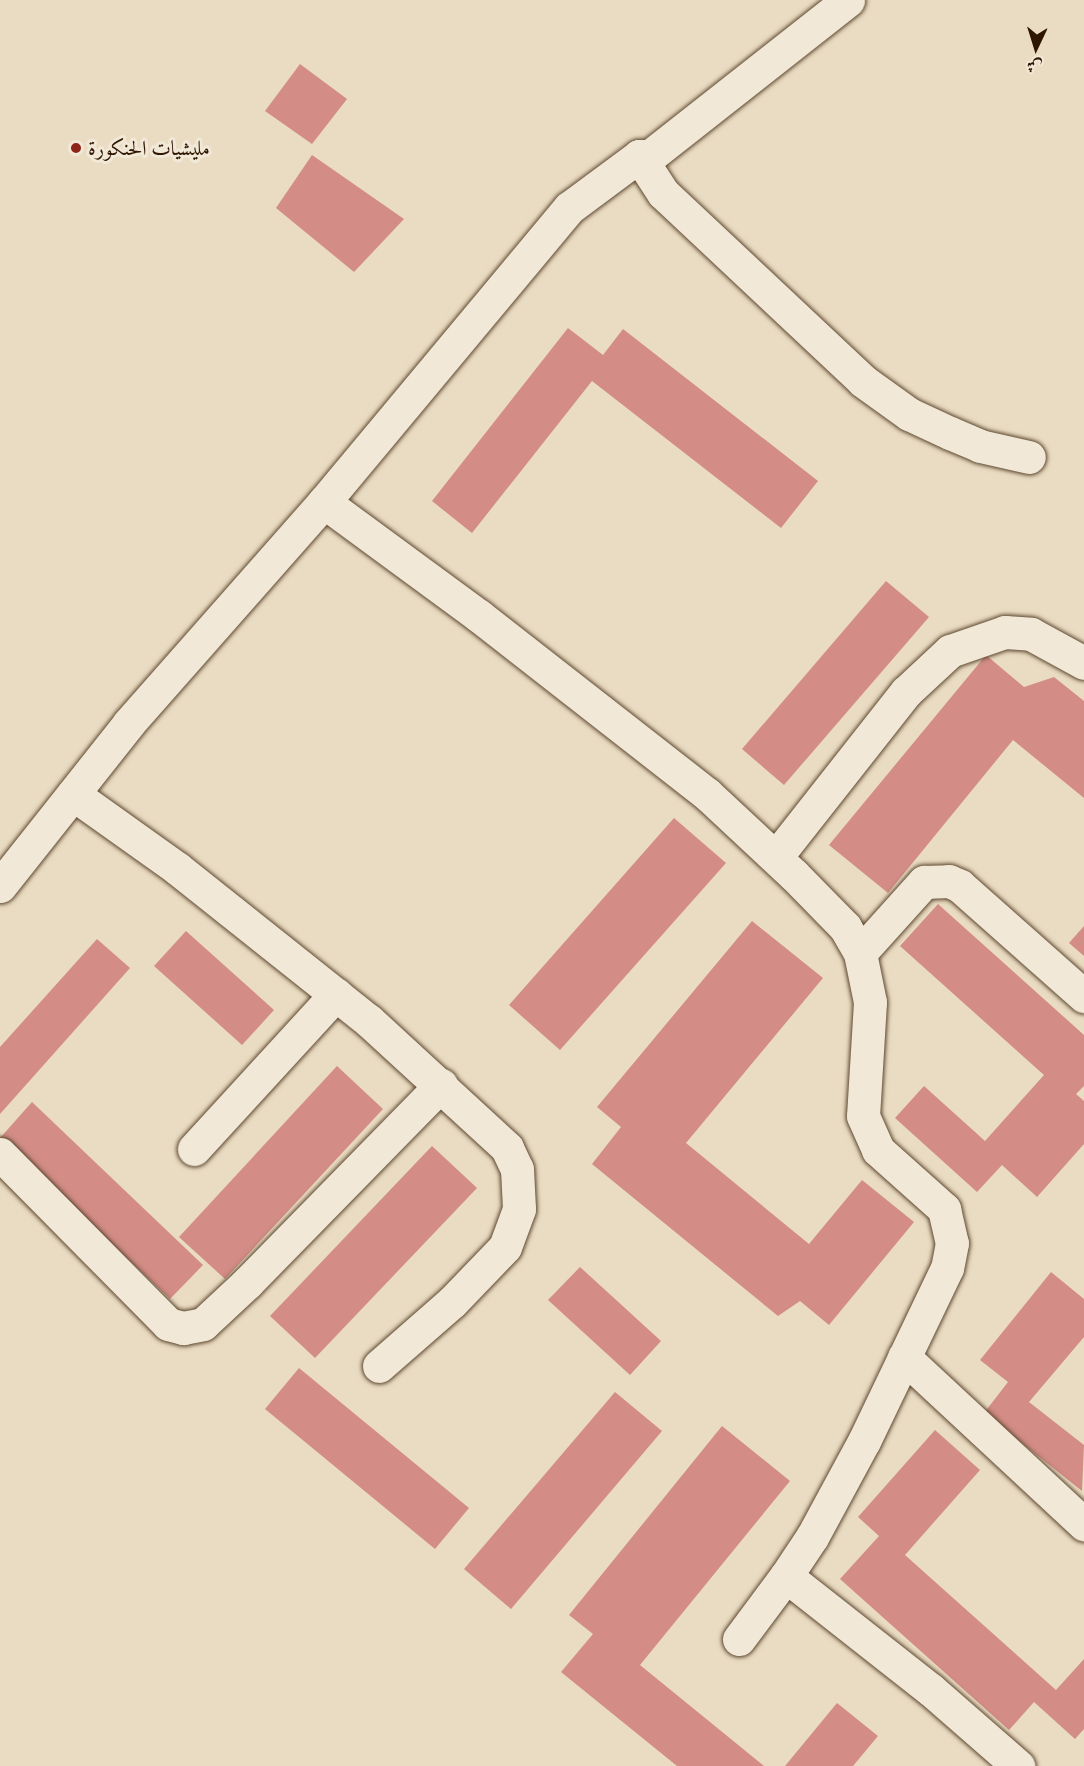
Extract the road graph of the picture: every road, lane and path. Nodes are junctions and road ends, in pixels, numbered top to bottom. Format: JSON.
{"nodes":[{"id":1,"x":848,"y":0,"type":"edge"},
{"id":2,"x":639,"y":156,"type":"junction"},
{"id":3,"x":1029,"y":457,"type":"dead end"},
{"id":4,"x":324,"y":502,"type":"junction"},
{"id":5,"x":1084,"y":663,"type":"edge"},
{"id":6,"x":73,"y":794,"type":"junction"},
{"id":7,"x":776,"y":857,"type":"junction"},
{"id":8,"x":0,"y":886,"type":"edge"},
{"id":9,"x":860,"y":953,"type":"junction"},
{"id":10,"x":336,"y":994,"type":"junction"},
{"id":11,"x":1084,"y":996,"type":"edge"},
{"id":12,"x":441,"y":1085,"type":"junction"},
{"id":13,"x":194,"y":1149,"type":"dead end"},
{"id":14,"x":0,"y":1154,"type":"edge"},
{"id":15,"x":904,"y":1358,"type":"junction"},
{"id":16,"x":379,"y":1366,"type":"dead end"},
{"id":17,"x":1084,"y":1524,"type":"edge"},
{"id":18,"x":786,"y":1576,"type":"junction"},
{"id":19,"x":739,"y":1639,"type":"dead end"},
{"id":20,"x":1018,"y":1766,"type":"edge"}],
"edges":[{"from":1,"to":2,"type":"street"},
{"from":2,"to":3,"type":"street"},
{"from":2,"to":4,"type":"street"},
{"from":4,"to":6,"type":"street"},
{"from":4,"to":7,"type":"street"},
{"from":5,"to":7,"type":"street"},
{"from":6,"to":8,"type":"street"},
{"from":6,"to":10,"type":"street"},
{"from":7,"to":9,"type":"street"},
{"from":9,"to":11,"type":"street"},
{"from":9,"to":15,"type":"street"},
{"from":10,"to":12,"type":"street"},
{"from":10,"to":13,"type":"street"},
{"from":12,"to":14,"type":"street"},
{"from":12,"to":16,"type":"street"},
{"from":15,"to":17,"type":"street"},
{"from":15,"to":18,"type":"street"},
{"from":18,"to":19,"type":"street"},
{"from":18,"to":20,"type":"street"}]}
